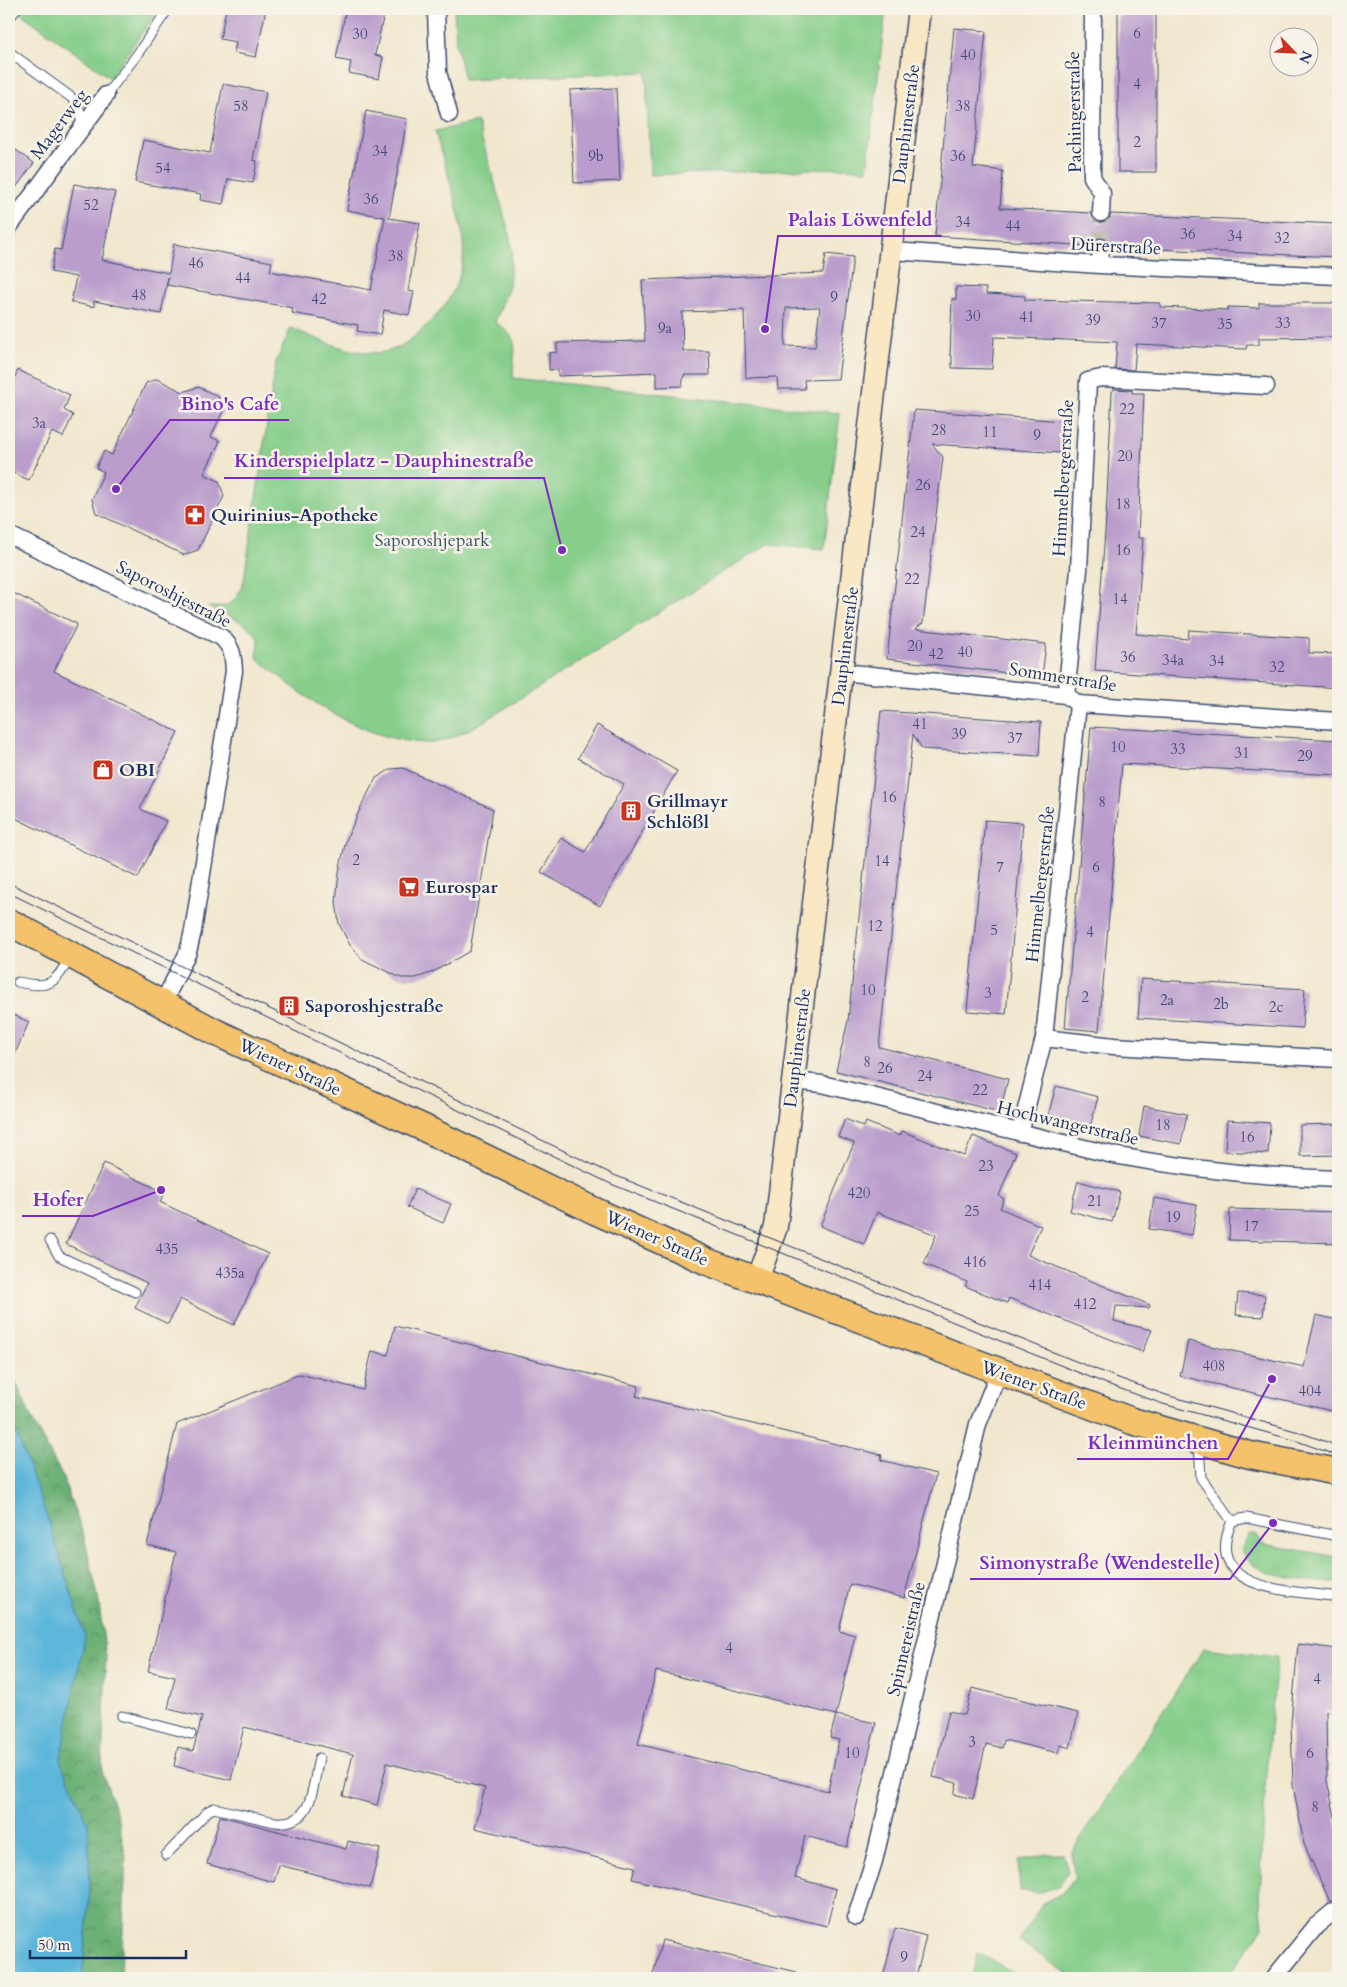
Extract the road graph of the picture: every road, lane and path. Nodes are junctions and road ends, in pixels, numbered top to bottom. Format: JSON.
{"nodes":[{"id":1,"x":16,"y":9,"type":"edge"},
{"id":2,"x":168,"y":9,"type":"edge"},
{"id":3,"x":436,"y":9,"type":"edge"},
{"id":4,"x":919,"y":9,"type":"edge"},
{"id":5,"x":1094,"y":9,"type":"edge"},
{"id":6,"x":9,"y":19,"type":"edge"},
{"id":7,"x":9,"y":52,"type":"edge"},
{"id":8,"x":106,"y":95,"type":"joint"},
{"id":9,"x":449,"y":114,"type":"dead end"},
{"id":10,"x":82,"y":125,"type":"junction"},
{"id":11,"x":1101,"y":213,"type":"tunnel mouth"},
{"id":12,"x":9,"y":227,"type":"edge"},
{"id":13,"x":1101,"y":247,"type":"tunnel mouth"},
{"id":14,"x":892,"y":251,"type":"junction"},
{"id":15,"x":1100,"y":265,"type":"junction"},
{"id":16,"x":1338,"y":276,"type":"edge"},
{"id":17,"x":1266,"y":386,"type":"dead end"},
{"id":18,"x":9,"y":535,"type":"edge"},
{"id":19,"x":842,"y":672,"type":"junction"},
{"id":20,"x":1072,"y":699,"type":"junction"},
{"id":21,"x":1338,"y":722,"type":"edge"},
{"id":22,"x":9,"y":922,"type":"edge"},
{"id":23,"x":71,"y":956,"type":"junction"},
{"id":24,"x":18,"y":982,"type":"dead end"},
{"id":25,"x":162,"y":1005,"type":"junction"},
{"id":26,"x":1044,"y":1038,"type":"junction"},
{"id":27,"x":1338,"y":1059,"type":"edge"},
{"id":28,"x":793,"y":1081,"type":"junction"},
{"id":29,"x":1020,"y":1133,"type":"junction"},
{"id":30,"x":1338,"y":1179,"type":"edge"},
{"id":31,"x":50,"y":1240,"type":"dead end"},
{"id":32,"x":757,"y":1280,"type":"junction"},
{"id":33,"x":135,"y":1292,"type":"dead end"},
{"id":34,"x":999,"y":1372,"type":"junction"},
{"id":35,"x":1199,"y":1441,"type":"junction"},
{"id":36,"x":1338,"y":1472,"type":"edge"},
{"id":37,"x":1232,"y":1521,"type":"junction"},
{"id":38,"x":1338,"y":1536,"type":"edge"},
{"id":39,"x":1338,"y":1596,"type":"edge"},
{"id":40,"x":122,"y":1716,"type":"dead end"},
{"id":41,"x":191,"y":1734,"type":"dead end"},
{"id":42,"x":319,"y":1758,"type":"dead end"},
{"id":43,"x":166,"y":1855,"type":"dead end"},
{"id":44,"x":1338,"y":1908,"type":"edge"},
{"id":45,"x":856,"y":1917,"type":"dead end"},
{"id":46,"x":1274,"y":1978,"type":"edge"}],
"edges":[{"from":1,"to":6,"type":"lane"},
{"from":2,"to":8,"type":"lane"},
{"from":3,"to":9,"type":"street"},
{"from":4,"to":14,"type":"main road","name":"Dauphinestraße"},
{"from":5,"to":11,"type":"street","name":"Pachingerstraße"},
{"from":7,"to":10,"type":"lane"},
{"from":8,"to":10,"type":"street","name":"Magerweg"},
{"from":10,"to":12,"type":"street","name":"Magerweg"},
{"from":13,"to":15,"type":"street"},
{"from":14,"to":15,"type":"street","name":"Dürerstraße"},
{"from":14,"to":19,"type":"main road","name":"Dauphinestraße"},
{"from":15,"to":16,"type":"street","name":"Dürerstraße"},
{"from":17,"to":20,"type":"street","name":"Himmelbergerstraße"},
{"from":18,"to":25,"type":"street","name":"Saporoshjestraße"},
{"from":19,"to":20,"type":"street","name":"Sommerstraße"},
{"from":19,"to":28,"type":"main road","name":"Dauphinestraße"},
{"from":20,"to":21,"type":"street","name":"Sommerstraße"},
{"from":20,"to":26,"type":"street","name":"Himmelbergerstraße"},
{"from":22,"to":23,"type":"main road","name":"Wiener Straße"},
{"from":23,"to":24,"type":"lane"},
{"from":23,"to":25,"type":"main road","name":"Wiener Straße"},
{"from":25,"to":32,"type":"main road","name":"Wiener Straße"},
{"from":26,"to":27,"type":"street"},
{"from":26,"to":29,"type":"street","name":"Himmelbergerstraße"},
{"from":28,"to":29,"type":"street","name":"Hochwangerstraße"},
{"from":28,"to":32,"type":"main road","name":"Dauphinestraße"},
{"from":29,"to":30,"type":"street","name":"Hochwangerstraße"},
{"from":31,"to":33,"type":"lane"},
{"from":32,"to":34,"type":"main road","name":"Wiener Straße"},
{"from":34,"to":35,"type":"main road","name":"Wiener Straße"},
{"from":34,"to":45,"type":"street","name":"Spinnereistraße"},
{"from":35,"to":36,"type":"main road","name":"Wiener Straße"},
{"from":35,"to":37,"type":"lane"},
{"from":37,"to":38,"type":"lane"},
{"from":37,"to":39,"type":"lane"},
{"from":40,"to":41,"type":"lane"},
{"from":42,"to":43,"type":"lane"},
{"from":44,"to":46,"type":"street"}]}
